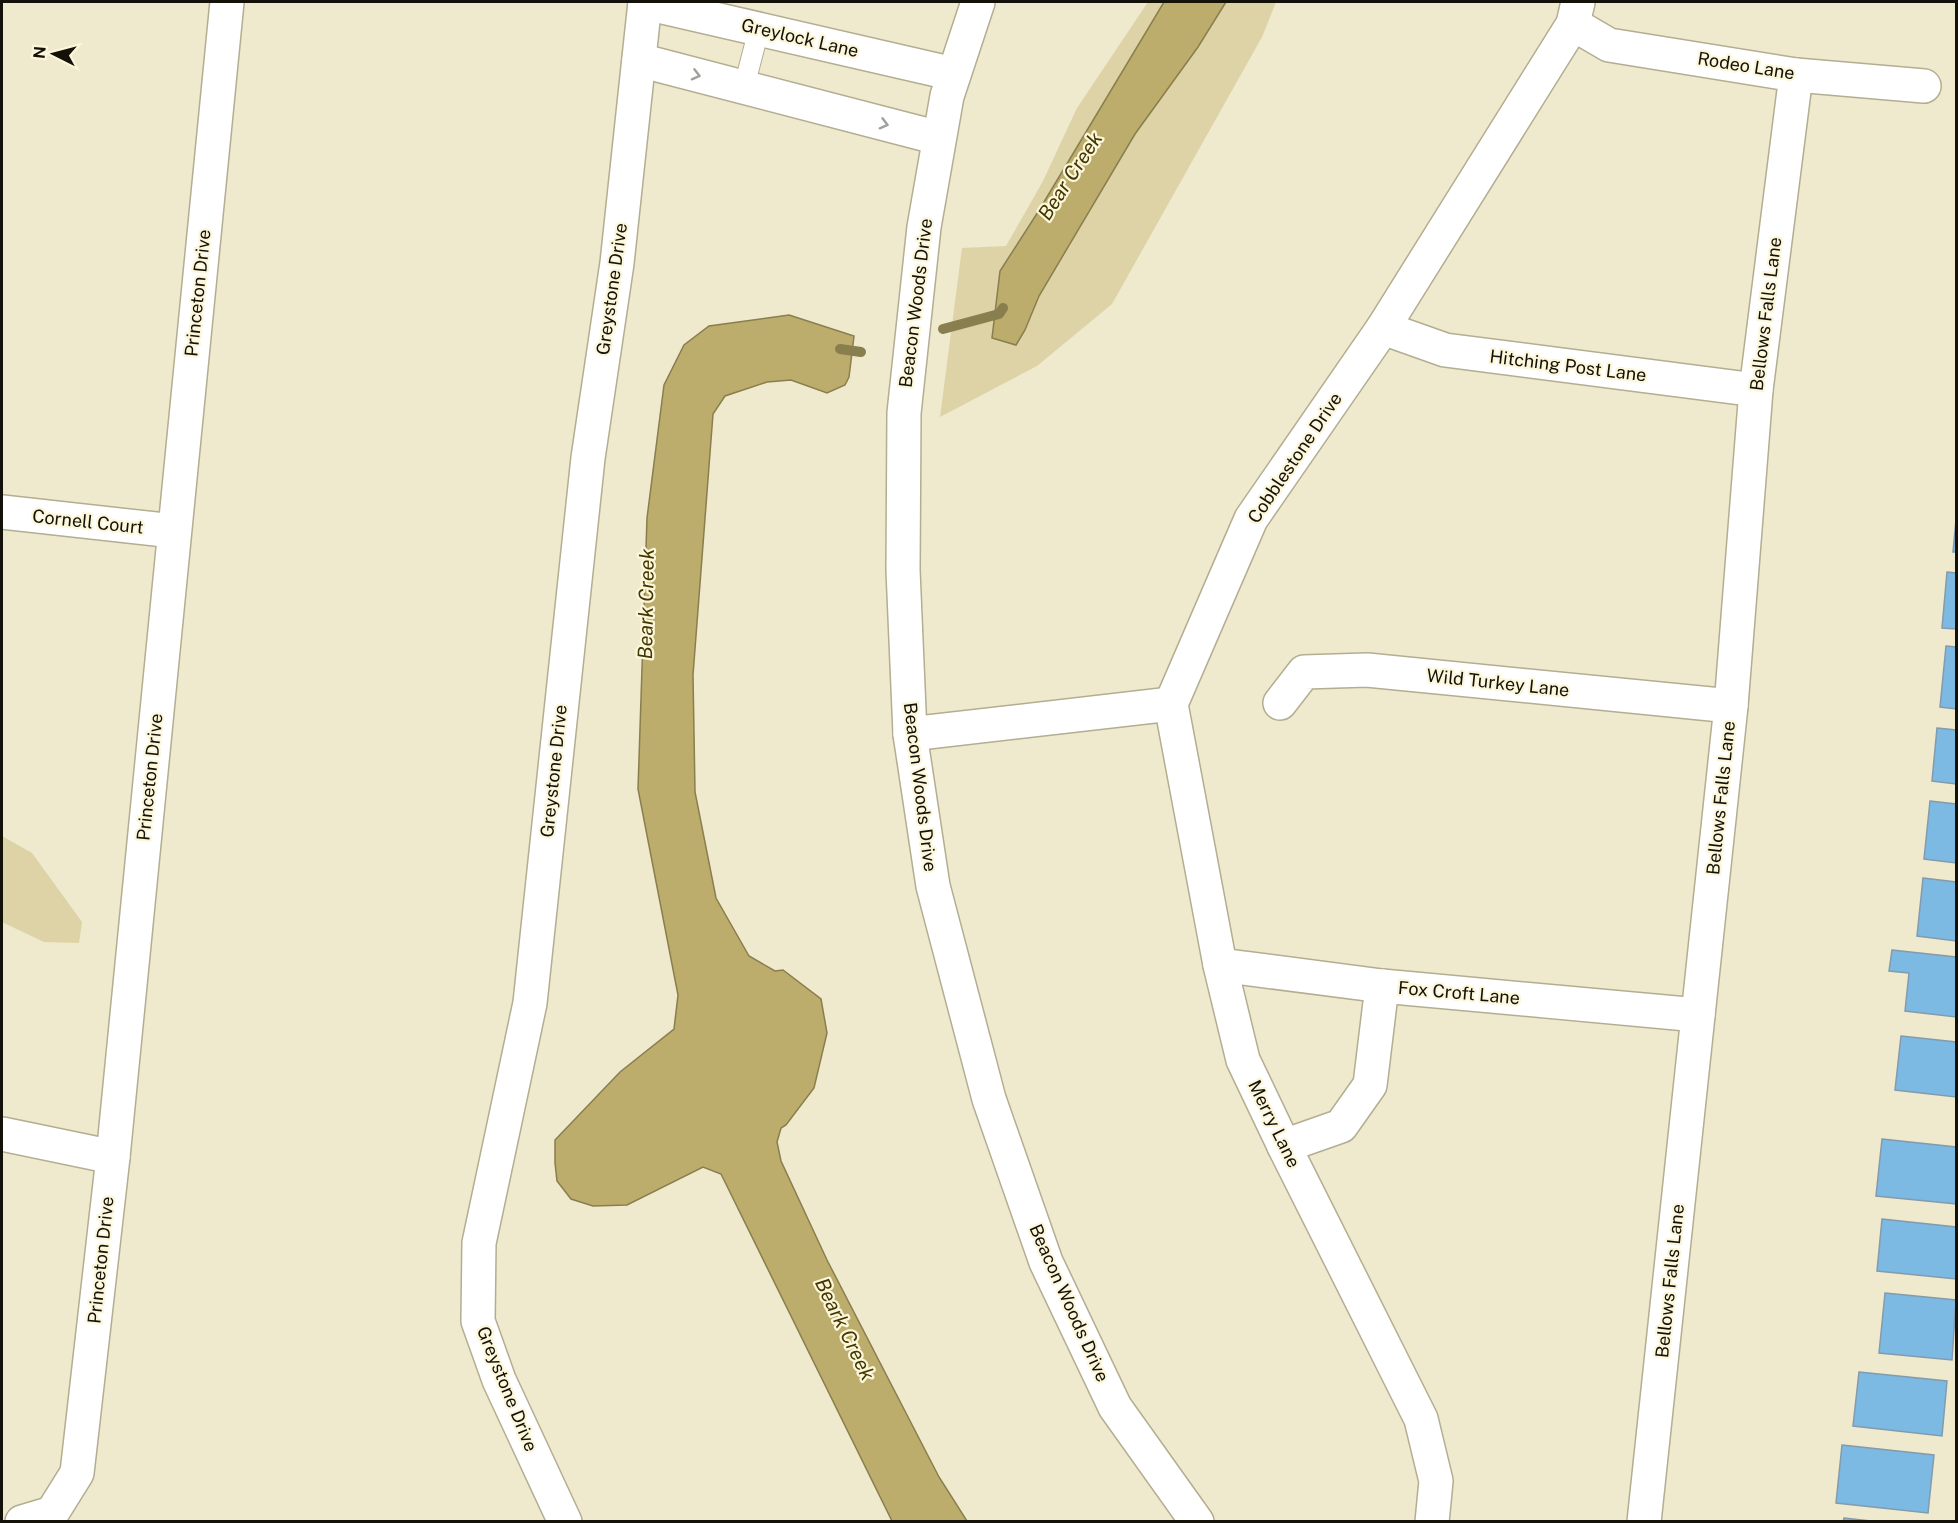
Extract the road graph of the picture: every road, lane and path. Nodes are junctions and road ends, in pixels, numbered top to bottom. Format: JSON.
{"nodes":[{"id":1,"x":227,"y":2,"type":"edge"},
{"id":2,"x":645,"y":2,"type":"edge"},
{"id":3,"x":978,"y":2,"type":"edge"},
{"id":4,"x":1576,"y":13,"type":"edge"},
{"id":5,"x":748,"y":19,"type":"edge"},
{"id":6,"x":639,"y":60,"type":"junction"},
{"id":7,"x":954,"y":74,"type":"junction"},
{"id":8,"x":1796,"y":75,"type":"junction"},
{"id":9,"x":1924,"y":86,"type":"dead end"},
{"id":10,"x":744,"y":87,"type":"junction"},
{"id":11,"x":939,"y":138,"type":"junction"},
{"id":12,"x":1383,"y":328,"type":"junction"},
{"id":13,"x":1756,"y":390,"type":"junction"},
{"id":14,"x":2,"y":512,"type":"edge"},
{"id":15,"x":174,"y":531,"type":"junction"},
{"id":16,"x":1280,"y":703,"type":"dead end"},
{"id":17,"x":1171,"y":704,"type":"junction"},
{"id":18,"x":1731,"y":706,"type":"junction"},
{"id":19,"x":910,"y":734,"type":"junction"},
{"id":20,"x":1220,"y":965,"type":"junction"},
{"id":21,"x":1382,"y":986,"type":"junction"},
{"id":22,"x":1698,"y":1015,"type":"junction"},
{"id":23,"x":2,"y":1134,"type":"edge"},
{"id":24,"x":1284,"y":1146,"type":"junction"},
{"id":25,"x":112,"y":1158,"type":"junction"},
{"id":26,"x":22,"y":1521,"type":"edge"},
{"id":27,"x":565,"y":1521,"type":"edge"},
{"id":28,"x":1197,"y":1521,"type":"edge"},
{"id":29,"x":1432,"y":1521,"type":"edge"},
{"id":30,"x":1644,"y":1521,"type":"edge"}],
"edges":[{"from":1,"to":15,"type":"street","name":"Princeton Drive"},
{"from":2,"to":5,"type":"street","name":"Greylock Lane"},
{"from":2,"to":6,"type":"street","name":"Greystone Drive"},
{"from":3,"to":7,"type":"street","name":"Beacon Woods Drive"},
{"from":4,"to":8,"type":"street","name":"Rodeo Lane"},
{"from":4,"to":12,"type":"street","name":"Cobblestone Drive"},
{"from":5,"to":7,"type":"street","name":"Greylock Lane"},
{"from":5,"to":10,"type":"lane"},
{"from":6,"to":10,"type":"street","one_way":true},
{"from":6,"to":27,"type":"street","name":"Greystone Drive"},
{"from":7,"to":11,"type":"street","name":"Beacon Woods Drive"},
{"from":8,"to":9,"type":"street","name":"Rodeo Lane"},
{"from":8,"to":13,"type":"street","name":"Bellows Falls Lane"},
{"from":10,"to":11,"type":"street","one_way":true},
{"from":11,"to":19,"type":"street","name":"Beacon Woods Drive"},
{"from":12,"to":13,"type":"street","name":"Hitching Post Lane"},
{"from":12,"to":17,"type":"street","name":"Cobblestone Drive"},
{"from":13,"to":18,"type":"street","name":"Bellows Falls Lane"},
{"from":14,"to":15,"type":"street","name":"Cornell Court"},
{"from":15,"to":25,"type":"street","name":"Princeton Drive"},
{"from":16,"to":18,"type":"street","name":"Wild Turkey Lane"},
{"from":17,"to":19,"type":"street"},
{"from":17,"to":20,"type":"street","name":"Merry Lane"},
{"from":18,"to":22,"type":"street","name":"Bellows Falls Lane"},
{"from":19,"to":28,"type":"street","name":"Beacon Woods Drive"},
{"from":20,"to":21,"type":"street","name":"Fox Croft Lane"},
{"from":20,"to":24,"type":"street","name":"Merry Lane"},
{"from":21,"to":22,"type":"street","name":"Fox Croft Lane"},
{"from":21,"to":24,"type":"street"},
{"from":22,"to":30,"type":"street","name":"Bellows Falls Lane"},
{"from":23,"to":25,"type":"street"},
{"from":24,"to":29,"type":"street","name":"Merry Lane"},
{"from":25,"to":26,"type":"street","name":"Princeton Drive"}]}
